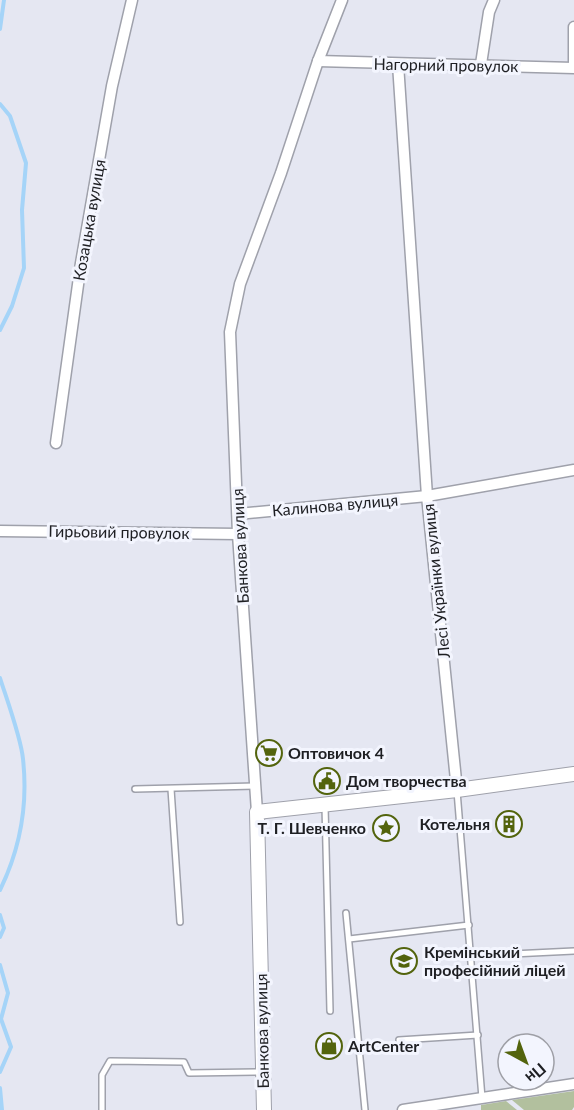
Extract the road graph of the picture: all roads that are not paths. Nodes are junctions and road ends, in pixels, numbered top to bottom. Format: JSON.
{"nodes":[{"id":1,"x":132,"y":0,"type":"edge"},
{"id":2,"x":494,"y":0,"type":"edge"},
{"id":3,"x":339,"y":1,"type":"edge"},
{"id":4,"x":574,"y":27,"type":"edge"},
{"id":5,"x":318,"y":61,"type":"junction"},
{"id":6,"x":574,"y":63,"type":"edge"},
{"id":7,"x":398,"y":64,"type":"junction"},
{"id":8,"x":481,"y":64,"type":"junction"},
{"id":9,"x":574,"y":68,"type":"edge"},
{"id":10,"x":56,"y":443,"type":"dead end"},
{"id":11,"x":574,"y":470,"type":"edge"},
{"id":12,"x":427,"y":496,"type":"junction"},
{"id":13,"x":238,"y":514,"type":"junction"},
{"id":14,"x":0,"y":531,"type":"edge"},
{"id":15,"x":238,"y":534,"type":"junction"},
{"id":16,"x":574,"y":774,"type":"edge"},
{"id":17,"x":255,"y":786,"type":"junction"},
{"id":18,"x":135,"y":789,"type":"dead end"},
{"id":19,"x":171,"y":789,"type":"junction"},
{"id":20,"x":457,"y":790,"type":"junction"},
{"id":21,"x":325,"y":806,"type":"junction"},
{"id":22,"x":256,"y":812,"type":"junction"},
{"id":23,"x":346,"y":913,"type":"dead end"},
{"id":24,"x":180,"y":922,"type":"dead end"},
{"id":25,"x":469,"y":925,"type":"junction"},
{"id":26,"x":349,"y":939,"type":"junction"},
{"id":27,"x":574,"y":951,"type":"edge"},
{"id":28,"x":512,"y":954,"type":"dead end"},
{"id":29,"x":330,"y":1011,"type":"dead end"},
{"id":30,"x":478,"y":1035,"type":"junction"},
{"id":31,"x":399,"y":1040,"type":"dead end"},
{"id":32,"x":263,"y":1072,"type":"junction"},
{"id":33,"x":574,"y":1084,"type":"edge"},
{"id":34,"x":483,"y":1098,"type":"junction"},
{"id":35,"x":102,"y":1110,"type":"edge"},
{"id":36,"x":264,"y":1110,"type":"edge"},
{"id":37,"x":366,"y":1110,"type":"edge"},
{"id":38,"x":403,"y":1110,"type":"edge"}],
"edges":[{"from":1,"to":10,"type":"street","name":"Козацька вулиця"},
{"from":2,"to":8,"type":"street"},
{"from":3,"to":5,"type":"street","name":"Банкова вулиця"},
{"from":4,"to":6,"type":"street"},
{"from":5,"to":7,"type":"street","name":"Нагорний провулок"},
{"from":5,"to":13,"type":"street","name":"Банкова вулиця"},
{"from":7,"to":8,"type":"street","name":"Нагорний провулок"},
{"from":7,"to":12,"type":"street","name":"Лесі Українки вулиця"},
{"from":8,"to":9,"type":"street","name":"Нагорний провулок"},
{"from":11,"to":12,"type":"street","name":"Калинова вулиця"},
{"from":12,"to":13,"type":"street","name":"Калинова вулиця"},
{"from":12,"to":20,"type":"street","name":"Лесі Українки вулиця"},
{"from":13,"to":15,"type":"street","name":"Банкова вулиця"},
{"from":14,"to":15,"type":"street","name":"Гирьовий провулок"},
{"from":15,"to":17,"type":"street","name":"Банкова вулиця"},
{"from":16,"to":20,"type":"street"},
{"from":17,"to":19,"type":"lane"},
{"from":17,"to":22,"type":"street","name":"Банкова вулиця"},
{"from":18,"to":19,"type":"lane"},
{"from":19,"to":24,"type":"lane"},
{"from":20,"to":21,"type":"street"},
{"from":20,"to":25,"type":"lane","name":"Лесі Українки вулиця"},
{"from":21,"to":22,"type":"street"},
{"from":21,"to":29,"type":"lane"},
{"from":22,"to":32,"type":"street","name":"Банкова вулиця"},
{"from":23,"to":26,"type":"lane"},
{"from":25,"to":26,"type":"lane"},
{"from":25,"to":30,"type":"lane","name":"Лесі Українки вулиця"},
{"from":26,"to":37,"type":"lane"},
{"from":27,"to":28,"type":"lane"},
{"from":30,"to":31,"type":"lane"},
{"from":30,"to":34,"type":"lane","name":"Лесі Українки вулиця"},
{"from":32,"to":35,"type":"lane"},
{"from":32,"to":36,"type":"street","name":"Банкова вулиця"},
{"from":33,"to":34,"type":"street"},
{"from":34,"to":38,"type":"street"}]}
